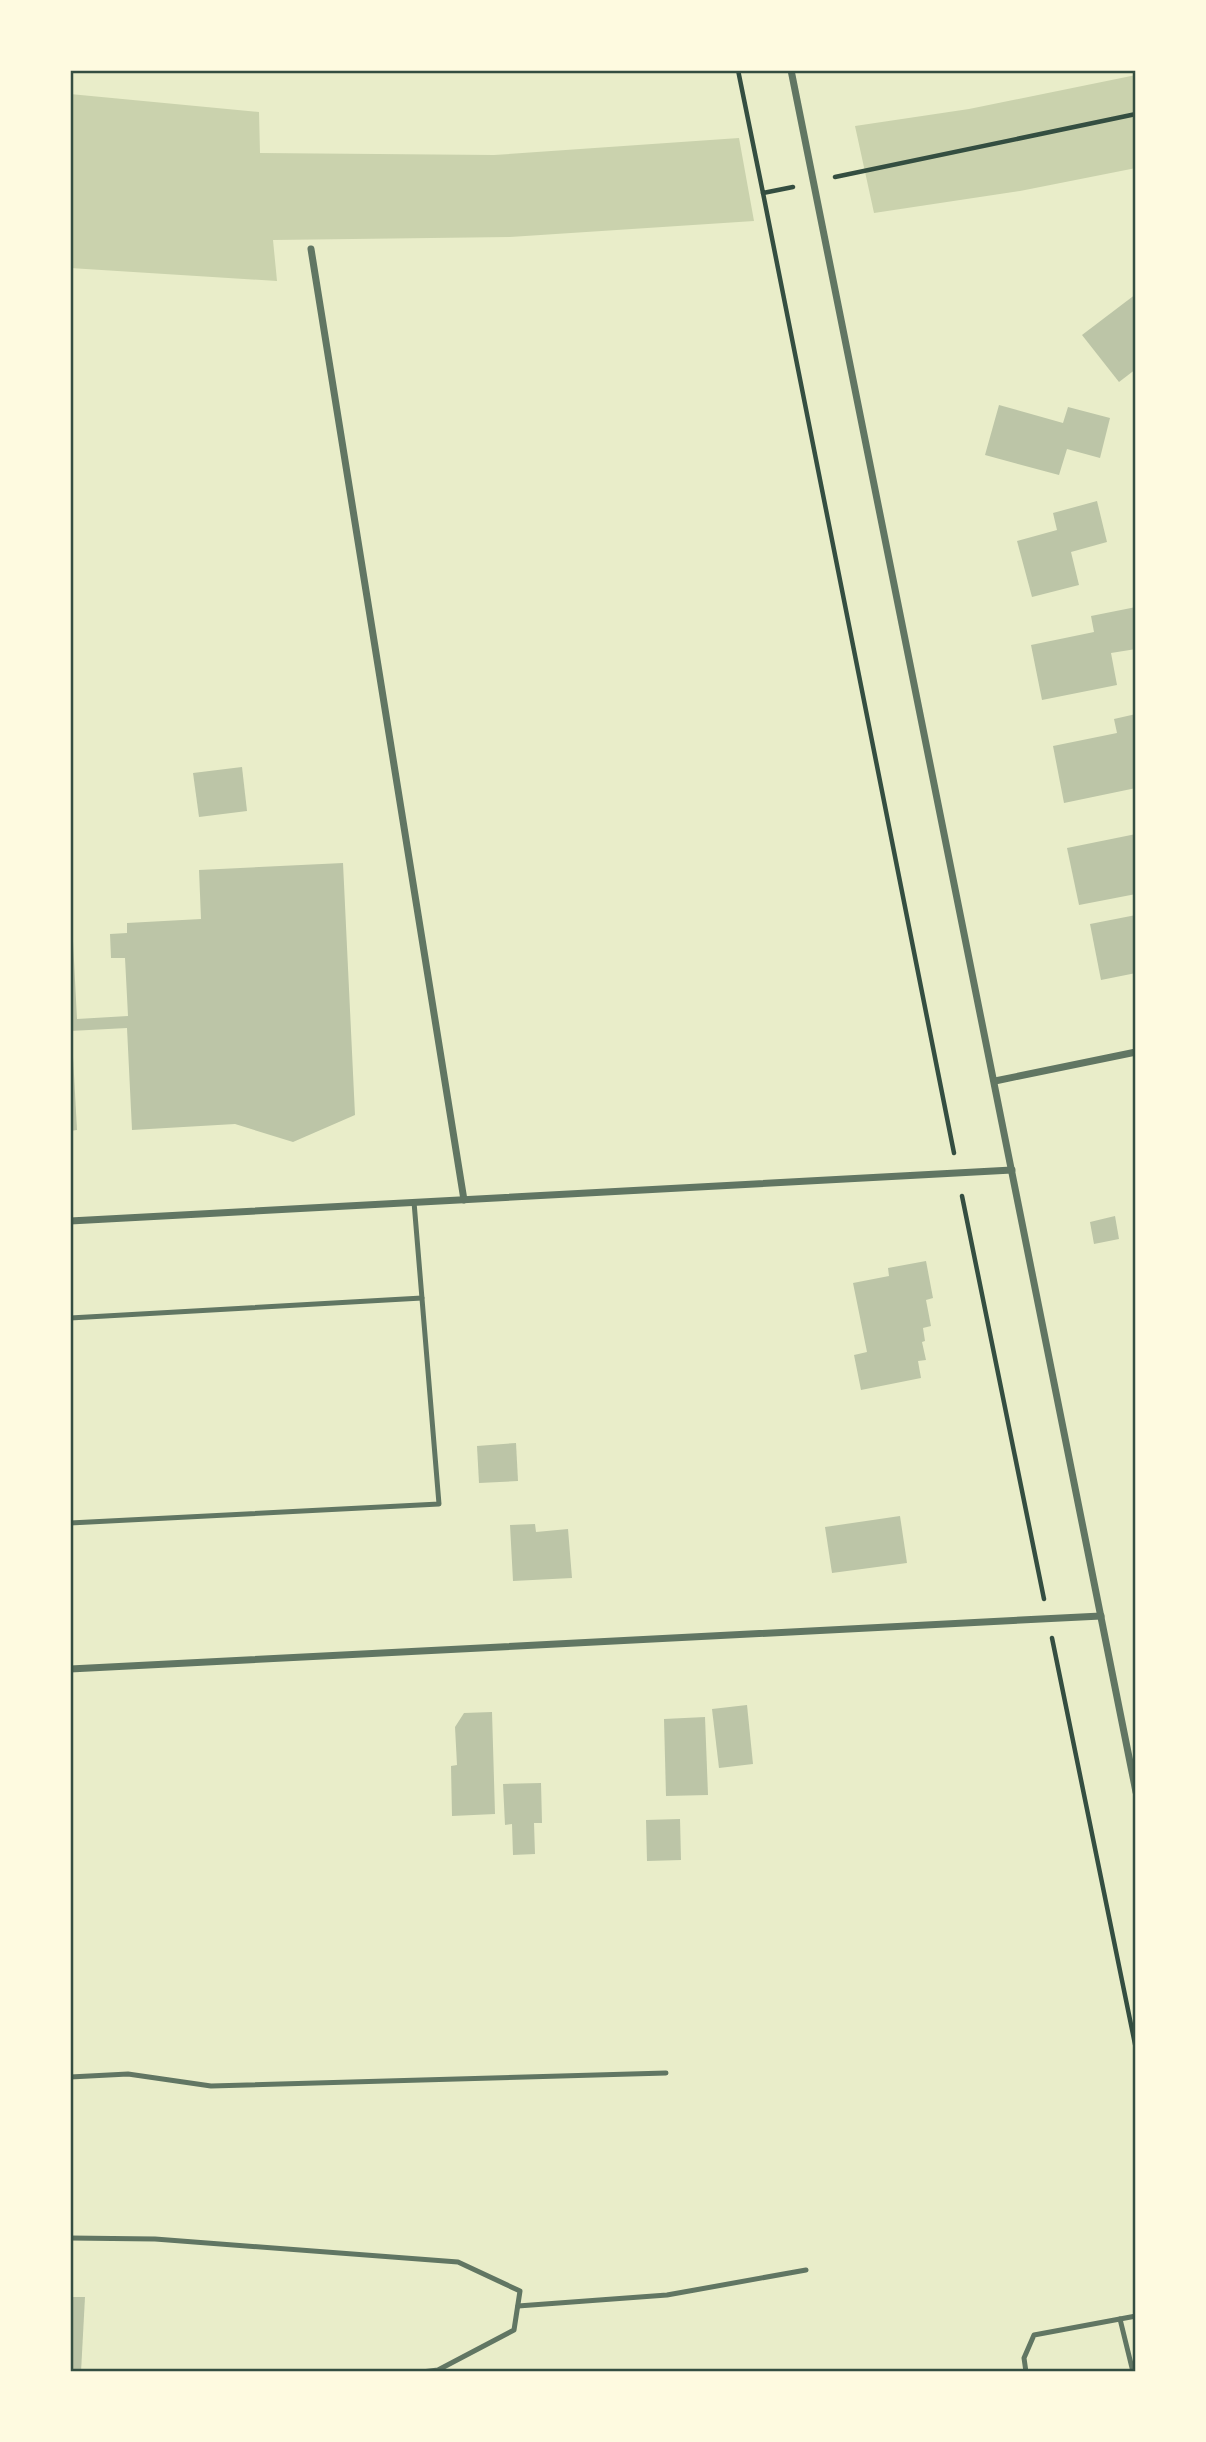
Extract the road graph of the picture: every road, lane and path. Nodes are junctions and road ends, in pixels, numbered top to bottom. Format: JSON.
{"nodes":[{"id":1,"x":738,"y":70,"type":"edge"},
{"id":2,"x":791,"y":70,"type":"edge"},
{"id":3,"x":1136,"y":114,"type":"edge"},
{"id":4,"x":846,"y":175,"type":"dead end"},
{"id":5,"x":788,"y":188,"type":"dead end"},
{"id":6,"x":763,"y":193,"type":"junction"},
{"id":7,"x":312,"y":249,"type":"dead end"},
{"id":8,"x":1136,"y":1052,"type":"edge"},
{"id":9,"x":995,"y":1081,"type":"junction"},
{"id":10,"x":951,"y":1134,"type":"dead end"},
{"id":11,"x":1012,"y":1170,"type":"junction"},
{"id":12,"x":464,"y":1200,"type":"junction"},
{"id":13,"x":414,"y":1202,"type":"junction"},
{"id":14,"x":966,"y":1212,"type":"dead end"},
{"id":15,"x":70,"y":1221,"type":"edge"},
{"id":16,"x":422,"y":1297,"type":"junction"},
{"id":17,"x":70,"y":1318,"type":"edge"},
{"id":18,"x":70,"y":1523,"type":"edge"},
{"id":19,"x":1041,"y":1578,"type":"dead end"},
{"id":20,"x":1101,"y":1616,"type":"junction"},
{"id":21,"x":1056,"y":1659,"type":"dead end"},
{"id":22,"x":70,"y":1669,"type":"edge"},
{"id":23,"x":1136,"y":1792,"type":"edge"},
{"id":24,"x":1136,"y":2049,"type":"edge"},
{"id":25,"x":666,"y":2073,"type":"dead end"},
{"id":26,"x":70,"y":2077,"type":"edge"},
{"id":27,"x":70,"y":2238,"type":"edge"},
{"id":28,"x":806,"y":2270,"type":"dead end"},
{"id":29,"x":518,"y":2306,"type":"junction"},
{"id":30,"x":1136,"y":2316,"type":"edge"},
{"id":31,"x":1120,"y":2319,"type":"junction"},
{"id":32,"x":422,"y":2372,"type":"edge"},
{"id":33,"x":1026,"y":2372,"type":"edge"},
{"id":34,"x":1133,"y":2372,"type":"edge"}],
"edges":[{"from":1,"to":6,"type":"path"},
{"from":2,"to":9,"type":"street"},
{"from":3,"to":4,"type":"path"},
{"from":5,"to":6,"type":"path"},
{"from":6,"to":10,"type":"path"},
{"from":7,"to":12,"type":"street"},
{"from":8,"to":9,"type":"street"},
{"from":9,"to":11,"type":"street"},
{"from":11,"to":12,"type":"street"},
{"from":11,"to":20,"type":"street"},
{"from":12,"to":13,"type":"street"},
{"from":13,"to":15,"type":"street"},
{"from":13,"to":16,"type":"lane"},
{"from":14,"to":19,"type":"path"},
{"from":16,"to":17,"type":"lane"},
{"from":16,"to":18,"type":"lane"},
{"from":20,"to":22,"type":"street"},
{"from":20,"to":23,"type":"street"},
{"from":21,"to":24,"type":"path"},
{"from":25,"to":26,"type":"lane"},
{"from":27,"to":29,"type":"lane"},
{"from":28,"to":29,"type":"lane"},
{"from":29,"to":32,"type":"lane"},
{"from":30,"to":31,"type":"lane"},
{"from":31,"to":33,"type":"lane"},
{"from":31,"to":34,"type":"lane"}]}
